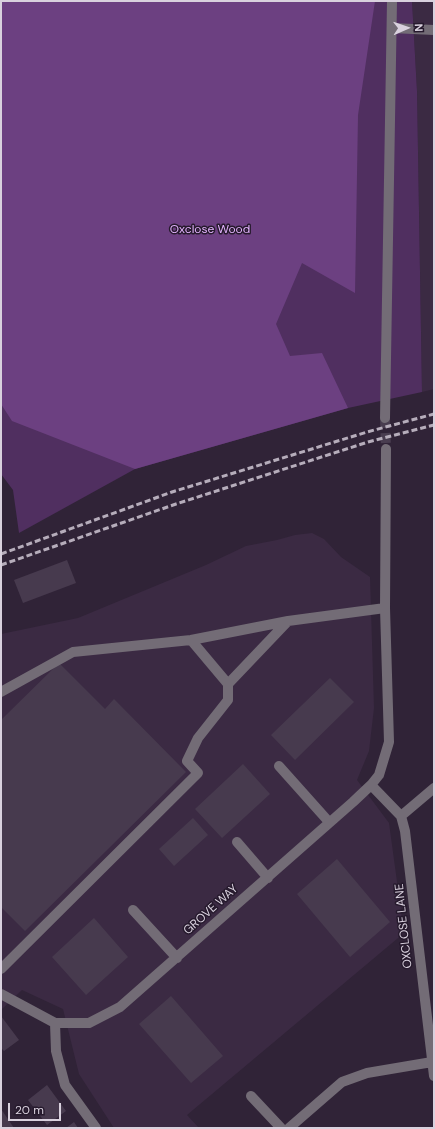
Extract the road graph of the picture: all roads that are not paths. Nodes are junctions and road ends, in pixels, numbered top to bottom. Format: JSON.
{"nodes":[{"id":1,"x":392,"y":1,"type":"edge"},
{"id":2,"x":392,"y":28,"type":"junction"},
{"id":3,"x":434,"y":30,"type":"edge"},
{"id":4,"x":385,"y":418,"type":"tunnel mouth"},
{"id":5,"x":386,"y":449,"type":"tunnel mouth"},
{"id":6,"x":385,"y":608,"type":"junction"},
{"id":7,"x":288,"y":622,"type":"junction"},
{"id":8,"x":191,"y":640,"type":"junction"},
{"id":9,"x":228,"y":684,"type":"junction"},
{"id":10,"x":1,"y":692,"type":"edge"},
{"id":11,"x":279,"y":766,"type":"dead end"},
{"id":12,"x":371,"y":785,"type":"junction"},
{"id":13,"x":434,"y":788,"type":"edge"},
{"id":14,"x":400,"y":816,"type":"junction"},
{"id":15,"x":329,"y":822,"type":"junction"},
{"id":16,"x":237,"y":842,"type":"dead end"},
{"id":17,"x":268,"y":878,"type":"junction"},
{"id":18,"x":133,"y":910,"type":"dead end"},
{"id":19,"x":177,"y":958,"type":"junction"},
{"id":20,"x":1,"y":969,"type":"edge"},
{"id":21,"x":1,"y":994,"type":"edge"},
{"id":22,"x":55,"y":1023,"type":"junction"},
{"id":23,"x":432,"y":1062,"type":"junction"},
{"id":24,"x":434,"y":1076,"type":"edge"},
{"id":25,"x":251,"y":1096,"type":"dead end"},
{"id":26,"x":96,"y":1128,"type":"edge"},
{"id":27,"x":281,"y":1128,"type":"edge"},
{"id":28,"x":289,"y":1128,"type":"edge"}],
"edges":[{"from":1,"to":2,"type":"street"},
{"from":2,"to":3,"type":"street"},
{"from":2,"to":4,"type":"street"},
{"from":5,"to":6,"type":"street","name":"GROVE WAY"},
{"from":6,"to":7,"type":"street"},
{"from":6,"to":12,"type":"street","name":"GROVE WAY"},
{"from":7,"to":8,"type":"street"},
{"from":7,"to":9,"type":"street"},
{"from":8,"to":9,"type":"street"},
{"from":8,"to":10,"type":"street"},
{"from":9,"to":20,"type":"street"},
{"from":11,"to":15,"type":"street"},
{"from":12,"to":14,"type":"street","name":"OXCLOSE LANE"},
{"from":12,"to":15,"type":"street","name":"GROVE WAY"},
{"from":13,"to":14,"type":"street"},
{"from":14,"to":23,"type":"street","name":"OXCLOSE LANE"},
{"from":15,"to":17,"type":"street","name":"GROVE WAY"},
{"from":16,"to":17,"type":"street"},
{"from":17,"to":19,"type":"street","name":"GROVE WAY"},
{"from":18,"to":19,"type":"street"},
{"from":19,"to":22,"type":"street","name":"GROVE WAY"},
{"from":21,"to":22,"type":"street"},
{"from":22,"to":26,"type":"street"},
{"from":23,"to":24,"type":"street","name":"OXCLOSE LANE"},
{"from":23,"to":28,"type":"street"},
{"from":25,"to":27,"type":"street"}]}
